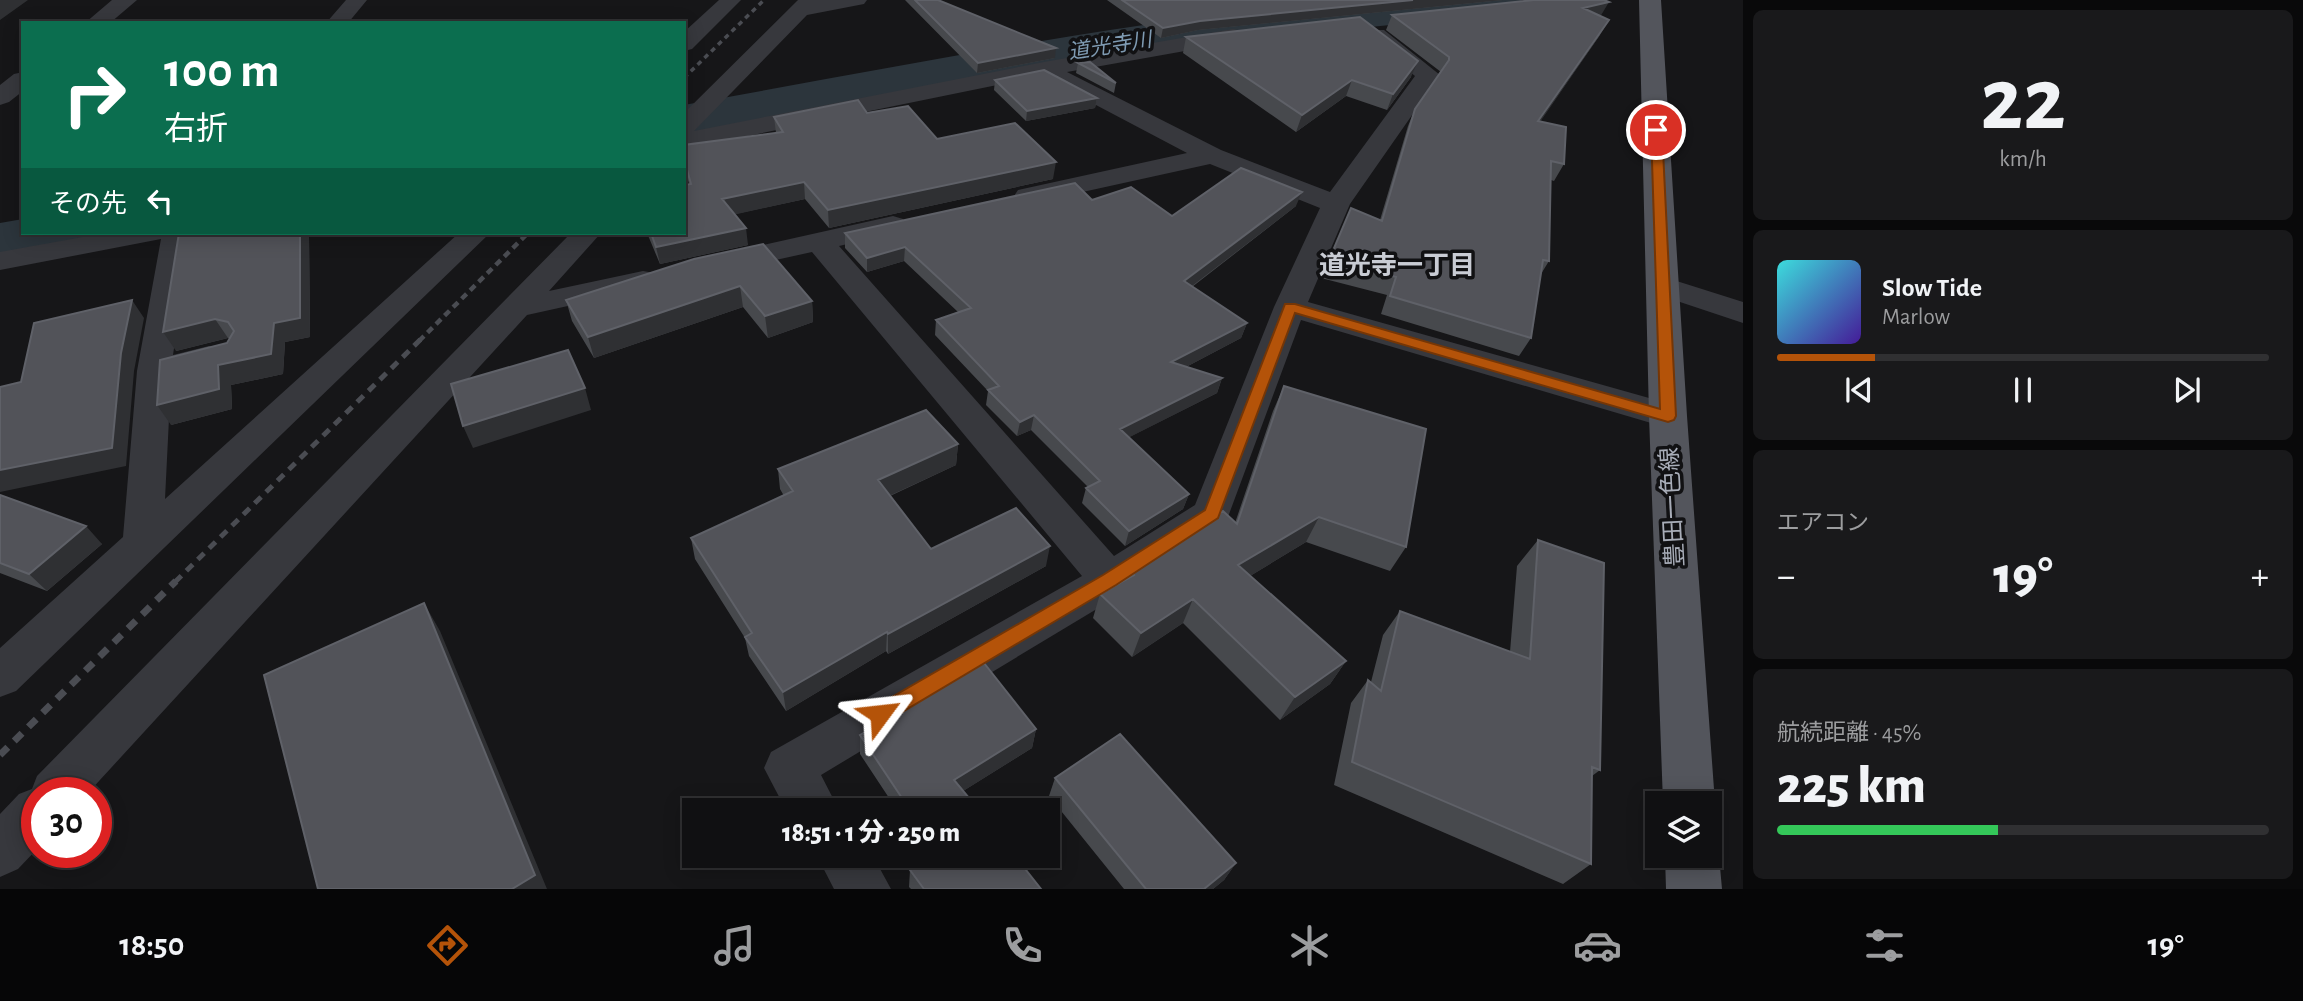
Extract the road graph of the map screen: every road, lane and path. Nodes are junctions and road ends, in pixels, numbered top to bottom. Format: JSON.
{"nodes":[{"id":1,"x":126,"y":0,"type":"edge"},
{"id":2,"x":357,"y":0,"type":"edge"},
{"id":3,"x":731,"y":0,"type":"edge"},
{"id":4,"x":857,"y":0,"type":"edge"},
{"id":5,"x":1650,"y":0,"type":"edge"},
{"id":6,"x":805,"y":5,"type":"edge"},
{"id":7,"x":1385,"y":20,"type":"dead end"},
{"id":8,"x":99,"y":21,"type":"edge"},
{"id":9,"x":338,"y":21,"type":"edge"},
{"id":10,"x":1252,"y":34,"type":"edge"},
{"id":11,"x":686,"y":42,"type":"edge"},
{"id":12,"x":1044,"y":69,"type":"junction"},
{"id":13,"x":21,"y":81,"type":"edge"},
{"id":14,"x":0,"y":97,"type":"edge"},
{"id":15,"x":686,"y":125,"type":"edge"},
{"id":16,"x":686,"y":141,"type":"edge"},
{"id":17,"x":1212,"y":156,"type":"junction"},
{"id":18,"x":1009,"y":200,"type":"edge"},
{"id":19,"x":1336,"y":204,"type":"junction"},
{"id":20,"x":914,"y":220,"type":"edge"},
{"id":21,"x":140,"y":235,"type":"edge"},
{"id":22,"x":177,"y":235,"type":"edge"},
{"id":23,"x":473,"y":235,"type":"edge"},
{"id":24,"x":585,"y":235,"type":"edge"},
{"id":25,"x":819,"y":241,"type":"junction"},
{"id":26,"x":0,"y":261,"type":"edge"},
{"id":27,"x":1664,"y":286,"type":"junction"},
{"id":28,"x":1290,"y":307,"type":"junction"},
{"id":29,"x":516,"y":309,"type":"junction"},
{"id":30,"x":1743,"y":313,"type":"edge"},
{"id":31,"x":227,"y":352,"type":"edge"},
{"id":32,"x":154,"y":370,"type":"junction"},
{"id":33,"x":1668,"y":416,"type":"junction"},
{"id":34,"x":143,"y":543,"type":"junction"},
{"id":35,"x":1110,"y":580,"type":"junction"},
{"id":36,"x":0,"y":677,"type":"edge"},
{"id":37,"x":70,"y":777,"type":"edge"},
{"id":38,"x":1688,"y":791,"type":"edge"},
{"id":39,"x":807,"y":798,"type":"edge"},
{"id":40,"x":21,"y":829,"type":"edge"},
{"id":41,"x":0,"y":851,"type":"edge"},
{"id":42,"x":851,"y":868,"type":"edge"},
{"id":43,"x":1693,"y":868,"type":"edge"},
{"id":44,"x":864,"y":889,"type":"edge"},
{"id":45,"x":1694,"y":889,"type":"edge"}],
"edges":[{"from":1,"to":8,"type":"street"},
{"from":2,"to":9,"type":"street"},
{"from":3,"to":11,"type":"street"},
{"from":4,"to":6,"type":"street"},
{"from":5,"to":27,"type":"main road","name":"豊田一色線"},
{"from":6,"to":15,"type":"street"},
{"from":7,"to":19,"type":"street"},
{"from":10,"to":12,"type":"street"},
{"from":12,"to":16,"type":"street"},
{"from":12,"to":17,"type":"street"},
{"from":13,"to":14,"type":"street"},
{"from":17,"to":18,"type":"street"},
{"from":17,"to":19,"type":"street"},
{"from":19,"to":28,"type":"street"},
{"from":20,"to":25,"type":"street"},
{"from":21,"to":26,"type":"street"},
{"from":22,"to":32,"type":"street"},
{"from":23,"to":34,"type":"street"},
{"from":24,"to":29,"type":"street"},
{"from":25,"to":29,"type":"street"},
{"from":25,"to":35,"type":"street"},
{"from":27,"to":30,"type":"street"},
{"from":27,"to":33,"type":"main road","name":"豊田一色線"},
{"from":28,"to":33,"type":"street"},
{"from":28,"to":35,"type":"street"},
{"from":29,"to":37,"type":"street"},
{"from":31,"to":32,"type":"street"},
{"from":32,"to":34,"type":"street"},
{"from":33,"to":38,"type":"main road","name":"豊田一色線"},
{"from":34,"to":36,"type":"street"},
{"from":35,"to":39,"type":"street"},
{"from":40,"to":41,"type":"street"},
{"from":42,"to":44,"type":"street"},
{"from":43,"to":45,"type":"main road"}]}
